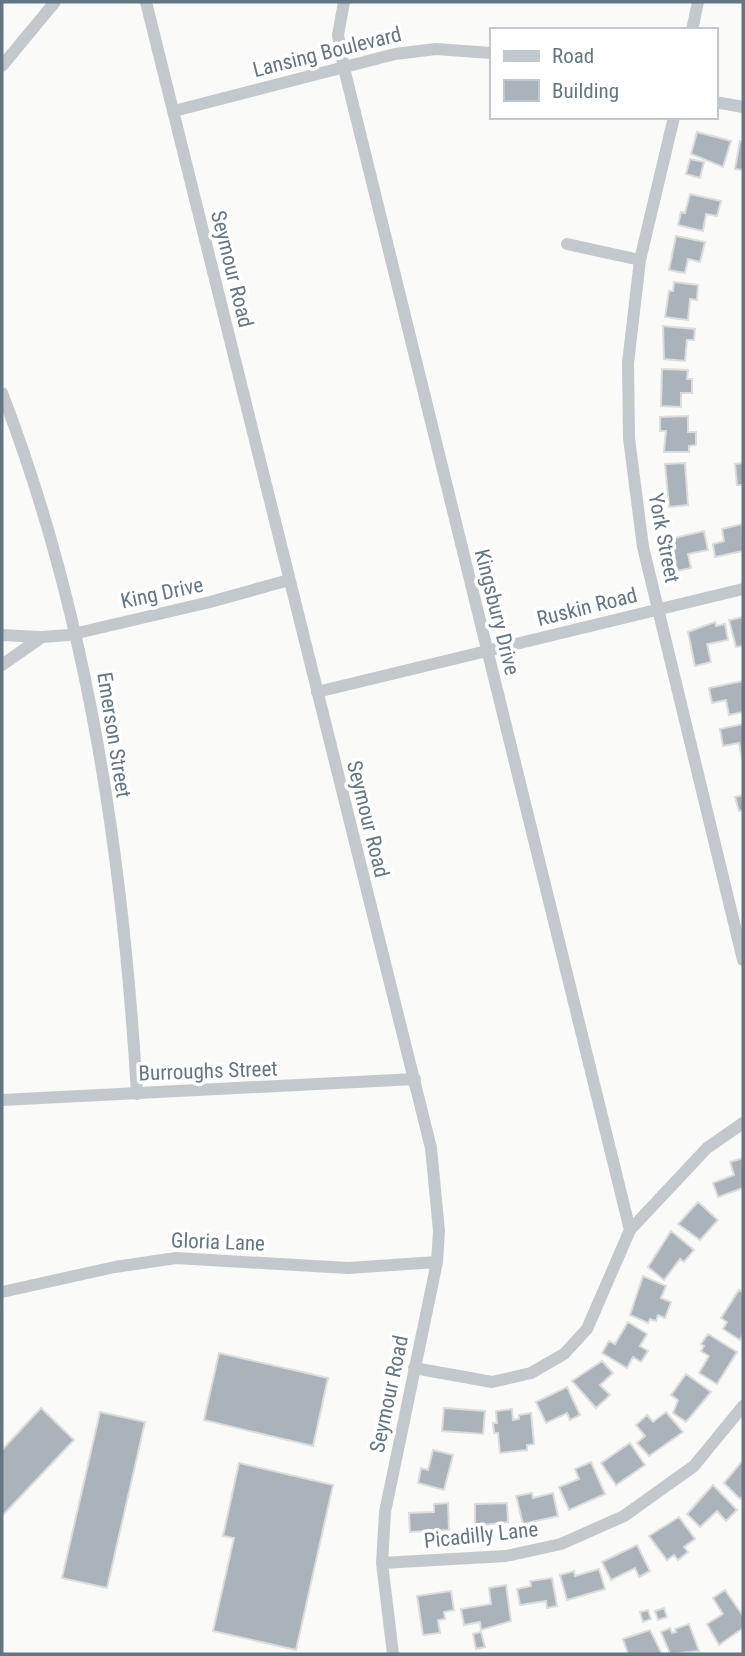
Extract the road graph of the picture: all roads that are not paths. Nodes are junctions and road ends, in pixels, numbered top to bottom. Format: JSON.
{"nodes":[{"id":1,"x":55,"y":2,"type":"edge"},
{"id":2,"x":146,"y":2,"type":"edge"},
{"id":3,"x":344,"y":2,"type":"edge"},
{"id":4,"x":698,"y":2,"type":"edge"},
{"id":5,"x":692,"y":28,"type":"edge"},
{"id":6,"x":490,"y":53,"type":"edge"},
{"id":7,"x":2,"y":65,"type":"edge"},
{"id":8,"x":344,"y":68,"type":"junction"},
{"id":9,"x":717,"y":102,"type":"edge"},
{"id":10,"x":743,"y":107,"type":"edge"},
{"id":11,"x":174,"y":111,"type":"junction"},
{"id":12,"x":674,"y":119,"type":"edge"},
{"id":13,"x":567,"y":244,"type":"dead end"},
{"id":14,"x":640,"y":260,"type":"junction"},
{"id":15,"x":2,"y":393,"type":"edge"},
{"id":16,"x":289,"y":580,"type":"junction"},
{"id":17,"x":743,"y":589,"type":"edge"},
{"id":18,"x":659,"y":609,"type":"junction"},
{"id":19,"x":77,"y":633,"type":"junction"},
{"id":20,"x":2,"y":635,"type":"edge"},
{"id":21,"x":42,"y":637,"type":"junction"},
{"id":22,"x":487,"y":651,"type":"junction"},
{"id":23,"x":2,"y":665,"type":"edge"},
{"id":24,"x":317,"y":692,"type":"junction"},
{"id":25,"x":743,"y":960,"type":"edge"},
{"id":26,"x":415,"y":1079,"type":"junction"},
{"id":27,"x":137,"y":1094,"type":"junction"},
{"id":28,"x":2,"y":1100,"type":"edge"},
{"id":29,"x":743,"y":1123,"type":"edge"},
{"id":30,"x":630,"y":1230,"type":"junction"},
{"id":31,"x":437,"y":1262,"type":"junction"},
{"id":32,"x":2,"y":1292,"type":"edge"},
{"id":33,"x":414,"y":1367,"type":"junction"},
{"id":34,"x":743,"y":1406,"type":"edge"},
{"id":35,"x":382,"y":1563,"type":"junction"},
{"id":36,"x":393,"y":1654,"type":"edge"}],
"edges":[{"from":1,"to":7,"type":"street"},
{"from":2,"to":11,"type":"street","name":"Seymour Road"},
{"from":3,"to":8,"type":"street","name":"Kingsbury Drive"},
{"from":4,"to":5,"type":"street"},
{"from":6,"to":8,"type":"street","name":"Lansing Boulevard"},
{"from":8,"to":11,"type":"street","name":"Lansing Boulevard"},
{"from":8,"to":22,"type":"street","name":"Kingsbury Drive"},
{"from":9,"to":10,"type":"street"},
{"from":11,"to":16,"type":"street","name":"Seymour Road"},
{"from":12,"to":14,"type":"street","name":"York Street"},
{"from":13,"to":14,"type":"street"},
{"from":14,"to":18,"type":"street","name":"York Street"},
{"from":15,"to":19,"type":"street","name":"Emerson Street"},
{"from":16,"to":19,"type":"street","name":"King Drive"},
{"from":16,"to":24,"type":"street","name":"Seymour Road"},
{"from":17,"to":18,"type":"street","name":"Ruskin Road"},
{"from":18,"to":22,"type":"street","name":"Ruskin Road"},
{"from":18,"to":25,"type":"street","name":"York Street"},
{"from":19,"to":21,"type":"street","name":"King Drive"},
{"from":19,"to":27,"type":"street","name":"Emerson Street"},
{"from":20,"to":21,"type":"street","name":"King Drive"},
{"from":21,"to":23,"type":"street","name":"King Drive"},
{"from":22,"to":24,"type":"street","name":"Ruskin Road"},
{"from":22,"to":30,"type":"street","name":"Kingsbury Drive"},
{"from":24,"to":26,"type":"street","name":"Seymour Road"},
{"from":26,"to":27,"type":"street","name":"Burroughs Street"},
{"from":26,"to":31,"type":"street","name":"Seymour Road"},
{"from":27,"to":28,"type":"street","name":"Burroughs Street"},
{"from":29,"to":30,"type":"street"},
{"from":30,"to":33,"type":"street"},
{"from":31,"to":32,"type":"street","name":"Gloria Lane"},
{"from":31,"to":33,"type":"street","name":"Seymour Road"},
{"from":33,"to":35,"type":"street","name":"Seymour Road"},
{"from":34,"to":35,"type":"street","name":"Picadilly Lane"},
{"from":35,"to":36,"type":"street","name":"Seymour Road"}]}
